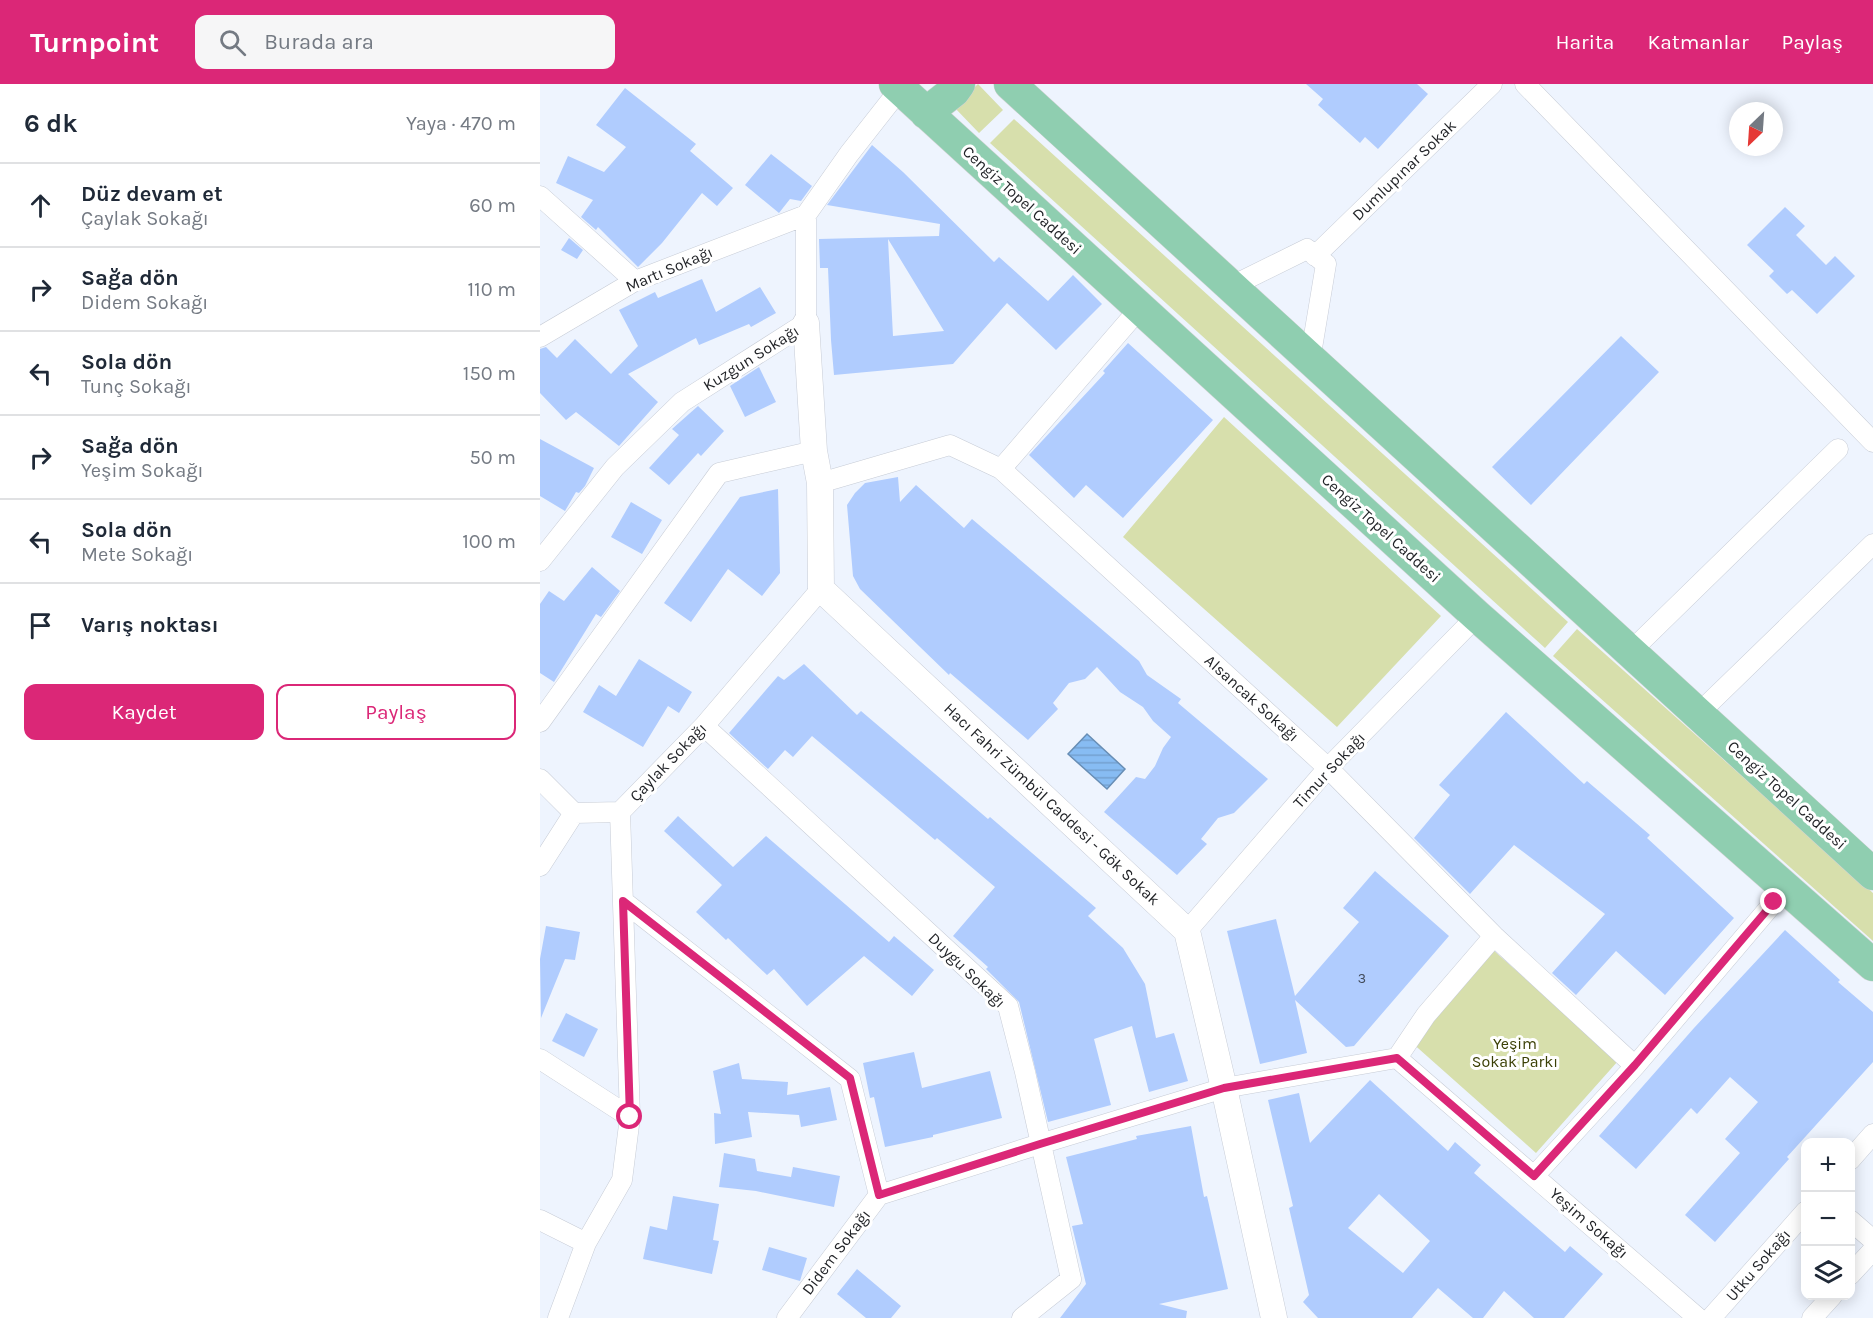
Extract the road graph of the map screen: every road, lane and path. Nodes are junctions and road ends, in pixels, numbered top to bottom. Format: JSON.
{"nodes":[{"id":1,"x":958,"y":84,"type":"edge"},
{"id":2,"x":1492,"y":84,"type":"edge"},
{"id":3,"x":1525,"y":84,"type":"edge"},
{"id":4,"x":1017,"y":86,"type":"edge"},
{"id":5,"x":897,"y":87,"type":"edge"},
{"id":6,"x":926,"y":113,"type":"junction"},
{"id":7,"x":540,"y":196,"type":"edge"},
{"id":8,"x":806,"y":215,"type":"junction"},
{"id":9,"x":1316,"y":256,"type":"junction"},
{"id":10,"x":635,"y":281,"type":"junction"},
{"id":11,"x":1230,"y":286,"type":"junction"},
{"id":12,"x":1140,"y":308,"type":"junction"},
{"id":13,"x":806,"y":323,"type":"junction"},
{"id":14,"x":540,"y":336,"type":"edge"},
{"id":15,"x":1310,"y":360,"type":"junction"},
{"id":16,"x":1873,"y":442,"type":"edge"},
{"id":17,"x":1838,"y":449,"type":"dead end"},
{"id":18,"x":814,"y":451,"type":"junction"},
{"id":19,"x":1001,"y":469,"type":"junction"},
{"id":20,"x":820,"y":483,"type":"junction"},
{"id":21,"x":1873,"y":544,"type":"edge"},
{"id":22,"x":540,"y":561,"type":"edge"},
{"id":23,"x":821,"y":589,"type":"junction"},
{"id":24,"x":1477,"y":616,"type":"junction"},
{"id":25,"x":1630,"y":652,"type":"junction"},
{"id":26,"x":1698,"y":714,"type":"junction"},
{"id":27,"x":540,"y":722,"type":"edge"},
{"id":28,"x":704,"y":726,"type":"junction"},
{"id":29,"x":1328,"y":768,"type":"junction"},
{"id":30,"x":540,"y":779,"type":"edge"},
{"id":31,"x":620,"y":812,"type":"junction"},
{"id":32,"x":574,"y":813,"type":"junction"},
{"id":33,"x":540,"y":866,"type":"edge"},
{"id":34,"x":1873,"y":874,"type":"edge"},
{"id":35,"x":1786,"y":888,"type":"junction"},
{"id":36,"x":623,"y":901,"type":"junction"},
{"id":37,"x":1187,"y":931,"type":"junction"},
{"id":38,"x":1494,"y":936,"type":"junction"},
{"id":39,"x":1873,"y":965,"type":"edge"},
{"id":40,"x":1397,"y":1058,"type":"junction"},
{"id":41,"x":540,"y":1059,"type":"edge"},
{"id":42,"x":1635,"y":1065,"type":"junction"},
{"id":43,"x":1224,"y":1088,"type":"junction"},
{"id":44,"x":630,"y":1117,"type":"junction"},
{"id":45,"x":1873,"y":1134,"type":"edge"},
{"id":46,"x":1040,"y":1144,"type":"junction"},
{"id":47,"x":1855,"y":1155,"type":"edge"},
{"id":48,"x":1534,"y":1176,"type":"junction"},
{"id":49,"x":879,"y":1195,"type":"junction"},
{"id":50,"x":1801,"y":1217,"type":"edge"},
{"id":51,"x":540,"y":1220,"type":"edge"},
{"id":52,"x":1855,"y":1224,"type":"edge"},
{"id":53,"x":1873,"y":1240,"type":"edge"},
{"id":54,"x":586,"y":1243,"type":"junction"},
{"id":55,"x":1873,"y":1250,"type":"edge"},
{"id":56,"x":1855,"y":1270,"type":"edge"},
{"id":57,"x":1828,"y":1300,"type":"edge"},
{"id":58,"x":558,"y":1318,"type":"edge"},
{"id":59,"x":787,"y":1318,"type":"edge"},
{"id":60,"x":1022,"y":1318,"type":"edge"},
{"id":61,"x":1274,"y":1318,"type":"edge"},
{"id":62,"x":1698,"y":1318,"type":"edge"},
{"id":63,"x":1712,"y":1318,"type":"edge"},
{"id":64,"x":1812,"y":1318,"type":"edge"}],
"edges":[{"from":1,"to":6,"type":"main road"},
{"from":2,"to":9,"type":"street","name":"Dumlupınar Sokak"},
{"from":3,"to":16,"type":"street"},
{"from":4,"to":11,"type":"main road","name":"Cengiz Topel Caddesi"},
{"from":5,"to":6,"type":"main road","name":"Cengiz Topel Caddesi"},
{"from":5,"to":8,"type":"street"},
{"from":6,"to":12,"type":"main road","name":"Cengiz Topel Caddesi"},
{"from":7,"to":10,"type":"street"},
{"from":8,"to":10,"type":"street","name":"Martı Sokağı"},
{"from":8,"to":13,"type":"street","name":"Kuzgun Sokağı"},
{"from":9,"to":11,"type":"street"},
{"from":9,"to":15,"type":"street"},
{"from":10,"to":14,"type":"street","name":"Martı Sokağı"},
{"from":11,"to":15,"type":"main road","name":"Cengiz Topel Caddesi"},
{"from":12,"to":19,"type":"street"},
{"from":12,"to":24,"type":"main road","name":"Cengiz Topel Caddesi"},
{"from":13,"to":18,"type":"street"},
{"from":13,"to":22,"type":"street","name":"Kuzgun Sokağı"},
{"from":15,"to":25,"type":"main road","name":"Cengiz Topel Caddesi"},
{"from":17,"to":25,"type":"street"},
{"from":18,"to":20,"type":"street"},
{"from":18,"to":27,"type":"street"},
{"from":19,"to":20,"type":"street","name":"Alsancak Sokağı"},
{"from":19,"to":29,"type":"street","name":"Alsancak Sokağı"},
{"from":20,"to":23,"type":"street"},
{"from":21,"to":26,"type":"street"},
{"from":23,"to":28,"type":"street","name":"Çaylak Sokağı"},
{"from":23,"to":37,"type":"street","name":"Hacı Fahri Zümbül Caddesi - Gök Sokak"},
{"from":24,"to":29,"type":"street","name":"Timur Sokağı"},
{"from":24,"to":35,"type":"main road","name":"Cengiz Topel Caddesi"},
{"from":25,"to":26,"type":"main road","name":"Cengiz Topel Caddesi"},
{"from":26,"to":34,"type":"main road","name":"Cengiz Topel Caddesi"},
{"from":28,"to":31,"type":"street","name":"Çaylak Sokağı"},
{"from":28,"to":46,"type":"street","name":"Duygu Sokağı"},
{"from":29,"to":37,"type":"street","name":"Timur Sokağı"},
{"from":29,"to":38,"type":"street","name":"Alsancak Sokağı"},
{"from":30,"to":32,"type":"street"},
{"from":31,"to":32,"type":"street"},
{"from":31,"to":36,"type":"street","name":"Çaylak Sokağı"},
{"from":32,"to":33,"type":"street"},
{"from":35,"to":39,"type":"main road","name":"Cengiz Topel Caddesi"},
{"from":35,"to":42,"type":"street"},
{"from":36,"to":44,"type":"street","name":"Çaylak Sokağı"},
{"from":36,"to":49,"type":"street","name":"Didem Sokağı"},
{"from":37,"to":43,"type":"street"},
{"from":38,"to":40,"type":"street"},
{"from":38,"to":42,"type":"street","name":"Alsancak Sokağı"},
{"from":40,"to":43,"type":"street"},
{"from":40,"to":48,"type":"street","name":"Yeşim Sokağı"},
{"from":41,"to":44,"type":"street"},
{"from":42,"to":48,"type":"street"},
{"from":43,"to":46,"type":"street"},
{"from":43,"to":61,"type":"street"},
{"from":44,"to":54,"type":"street","name":"Çaylak Sokağı"},
{"from":45,"to":47,"type":"street"},
{"from":46,"to":49,"type":"street"},
{"from":46,"to":60,"type":"street","name":"Duygu Sokağı"},
{"from":48,"to":62,"type":"street","name":"Yeşim Sokağı"},
{"from":49,"to":59,"type":"street","name":"Didem Sokağı"},
{"from":50,"to":63,"type":"street","name":"Utku Sokağı"},
{"from":51,"to":54,"type":"street"},
{"from":52,"to":53,"type":"street"},
{"from":54,"to":58,"type":"street","name":"Çaylak Sokağı"},
{"from":55,"to":56,"type":"street"},
{"from":57,"to":64,"type":"street"}]}
